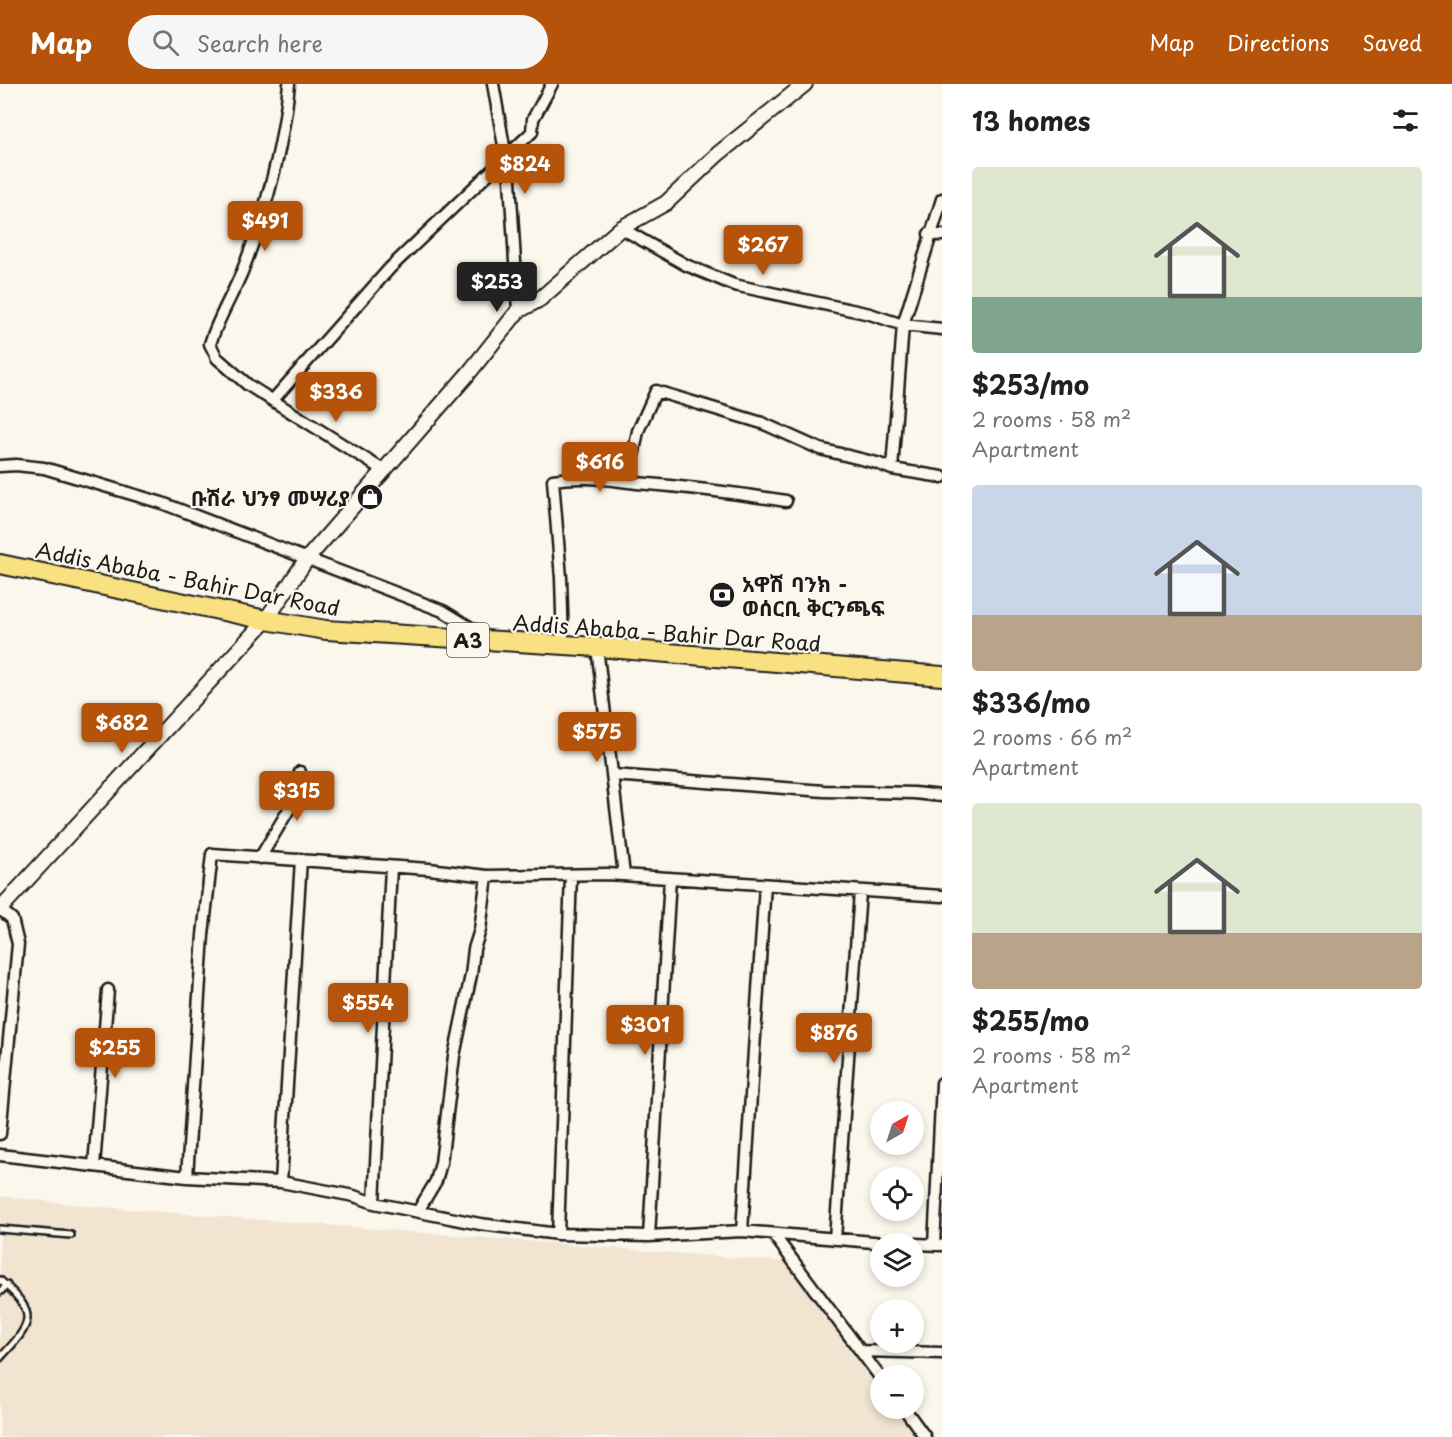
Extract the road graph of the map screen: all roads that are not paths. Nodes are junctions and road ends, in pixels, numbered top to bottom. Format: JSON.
{"nodes":[{"id":1,"x":289,"y":84,"type":"edge"},
{"id":2,"x":493,"y":84,"type":"edge"},
{"id":3,"x":552,"y":84,"type":"edge"},
{"id":4,"x":805,"y":84,"type":"edge"},
{"id":5,"x":507,"y":158,"type":"junction"},
{"id":6,"x":942,"y":199,"type":"edge"},
{"id":7,"x":621,"y":228,"type":"junction"},
{"id":8,"x":929,"y":234,"type":"junction"},
{"id":9,"x":942,"y":235,"type":"edge"},
{"id":10,"x":518,"y":311,"type":"junction"},
{"id":11,"x":903,"y":325,"type":"junction"},
{"id":12,"x":942,"y":329,"type":"edge"},
{"id":13,"x":273,"y":400,"type":"junction"},
{"id":14,"x":0,"y":466,"type":"edge"},
{"id":15,"x":892,"y":469,"type":"junction"},
{"id":16,"x":383,"y":470,"type":"junction"},
{"id":17,"x":942,"y":477,"type":"edge"},
{"id":18,"x":628,"y":482,"type":"junction"},
{"id":19,"x":786,"y":501,"type":"dead end"},
{"id":20,"x":306,"y":560,"type":"junction"},
{"id":21,"x":0,"y":564,"type":"edge"},
{"id":22,"x":266,"y":620,"type":"junction"},
{"id":23,"x":492,"y":641,"type":"junction"},
{"id":24,"x":563,"y":645,"type":"junction"},
{"id":25,"x":597,"y":647,"type":"junction"},
{"id":26,"x":942,"y":676,"type":"edge"},
{"id":27,"x":300,"y":772,"type":"dead end"},
{"id":28,"x":613,"y":775,"type":"junction"},
{"id":29,"x":942,"y":796,"type":"edge"},
{"id":30,"x":260,"y":858,"type":"junction"},
{"id":31,"x":301,"y":859,"type":"junction"},
{"id":32,"x":391,"y":867,"type":"junction"},
{"id":33,"x":571,"y":875,"type":"junction"},
{"id":34,"x":624,"y":875,"type":"junction"},
{"id":35,"x":487,"y":876,"type":"junction"},
{"id":36,"x":670,"y":878,"type":"junction"},
{"id":37,"x":765,"y":885,"type":"junction"},
{"id":38,"x":860,"y":892,"type":"junction"},
{"id":39,"x":942,"y":896,"type":"edge"},
{"id":40,"x":0,"y":909,"type":"edge"},
{"id":41,"x":108,"y":990,"type":"dead end"},
{"id":42,"x":942,"y":1083,"type":"edge"},
{"id":43,"x":0,"y":1134,"type":"edge"},
{"id":44,"x":0,"y":1155,"type":"edge"},
{"id":45,"x":94,"y":1166,"type":"junction"},
{"id":46,"x":187,"y":1177,"type":"junction"},
{"id":47,"x":281,"y":1182,"type":"junction"},
{"id":48,"x":374,"y":1203,"type":"junction"},
{"id":49,"x":418,"y":1211,"type":"junction"},
{"id":50,"x":0,"y":1229,"type":"edge"},
{"id":51,"x":742,"y":1231,"type":"junction"},
{"id":52,"x":558,"y":1234,"type":"junction"},
{"id":53,"x":773,"y":1234,"type":"junction"},
{"id":54,"x":71,"y":1235,"type":"dead end"},
{"id":55,"x":649,"y":1236,"type":"junction"},
{"id":56,"x":835,"y":1239,"type":"junction"},
{"id":57,"x":870,"y":1242,"type":"edge"},
{"id":58,"x":938,"y":1245,"type":"edge"},
{"id":59,"x":0,"y":1280,"type":"edge"},
{"id":60,"x":6,"y":1285,"type":"junction"},
{"id":61,"x":0,"y":1292,"type":"edge"},
{"id":62,"x":861,"y":1351,"type":"junction"},
{"id":63,"x":942,"y":1353,"type":"edge"},
{"id":64,"x":0,"y":1358,"type":"edge"},
{"id":65,"x":871,"y":1365,"type":"edge"},
{"id":66,"x":912,"y":1419,"type":"edge"},
{"id":67,"x":925,"y":1437,"type":"edge"}],
"edges":[{"from":1,"to":13,"type":"street"},
{"from":2,"to":5,"type":"street"},
{"from":3,"to":5,"type":"street"},
{"from":4,"to":7,"type":"street"},
{"from":5,"to":10,"type":"street"},
{"from":5,"to":13,"type":"street"},
{"from":6,"to":8,"type":"street"},
{"from":7,"to":10,"type":"street"},
{"from":7,"to":11,"type":"street"},
{"from":8,"to":9,"type":"street"},
{"from":8,"to":11,"type":"street"},
{"from":10,"to":16,"type":"street"},
{"from":11,"to":12,"type":"street"},
{"from":11,"to":15,"type":"street"},
{"from":13,"to":16,"type":"street"},
{"from":14,"to":20,"type":"street"},
{"from":15,"to":17,"type":"street"},
{"from":15,"to":18,"type":"street"},
{"from":16,"to":20,"type":"street"},
{"from":18,"to":19,"type":"street"},
{"from":18,"to":24,"type":"street"},
{"from":20,"to":22,"type":"street"},
{"from":20,"to":23,"type":"street"},
{"from":21,"to":22,"type":"highway","name":"Addis Ababa - Bahir Dar Road","number":"A3"},
{"from":22,"to":23,"type":"highway","name":"Addis Ababa - Bahir Dar Road","number":"A3"},
{"from":22,"to":40,"type":"street"},
{"from":23,"to":24,"type":"highway","name":"Addis Ababa - Bahir Dar Road","number":"A3"},
{"from":24,"to":25,"type":"highway","name":"Addis Ababa - Bahir Dar Road","number":"A3"},
{"from":25,"to":26,"type":"highway","name":"Addis Ababa - Bahir Dar Road","number":"A3"},
{"from":25,"to":28,"type":"street"},
{"from":27,"to":30,"type":"street"},
{"from":28,"to":29,"type":"street"},
{"from":28,"to":34,"type":"street"},
{"from":30,"to":31,"type":"street"},
{"from":30,"to":46,"type":"street"},
{"from":31,"to":32,"type":"street"},
{"from":31,"to":47,"type":"street"},
{"from":32,"to":35,"type":"street"},
{"from":32,"to":48,"type":"street"},
{"from":33,"to":34,"type":"street"},
{"from":33,"to":35,"type":"street"},
{"from":33,"to":52,"type":"street"},
{"from":34,"to":36,"type":"street"},
{"from":35,"to":49,"type":"street"},
{"from":36,"to":37,"type":"street"},
{"from":36,"to":55,"type":"street"},
{"from":37,"to":38,"type":"street"},
{"from":37,"to":51,"type":"street"},
{"from":38,"to":39,"type":"street"},
{"from":38,"to":56,"type":"street"},
{"from":40,"to":43,"type":"street"},
{"from":41,"to":45,"type":"street"},
{"from":42,"to":58,"type":"street"},
{"from":44,"to":45,"type":"street"},
{"from":45,"to":46,"type":"street"},
{"from":46,"to":47,"type":"street"},
{"from":47,"to":48,"type":"street"},
{"from":48,"to":49,"type":"street"},
{"from":49,"to":52,"type":"street"},
{"from":50,"to":54,"type":"lane"},
{"from":51,"to":53,"type":"street"},
{"from":51,"to":55,"type":"street"},
{"from":52,"to":55,"type":"street"},
{"from":53,"to":56,"type":"street"},
{"from":53,"to":62,"type":"street"},
{"from":56,"to":57,"type":"street"},
{"from":59,"to":60,"type":"lane"},
{"from":60,"to":61,"type":"lane"},
{"from":60,"to":64,"type":"lane"},
{"from":62,"to":63,"type":"street"},
{"from":62,"to":65,"type":"street"},
{"from":66,"to":67,"type":"street"}]}
